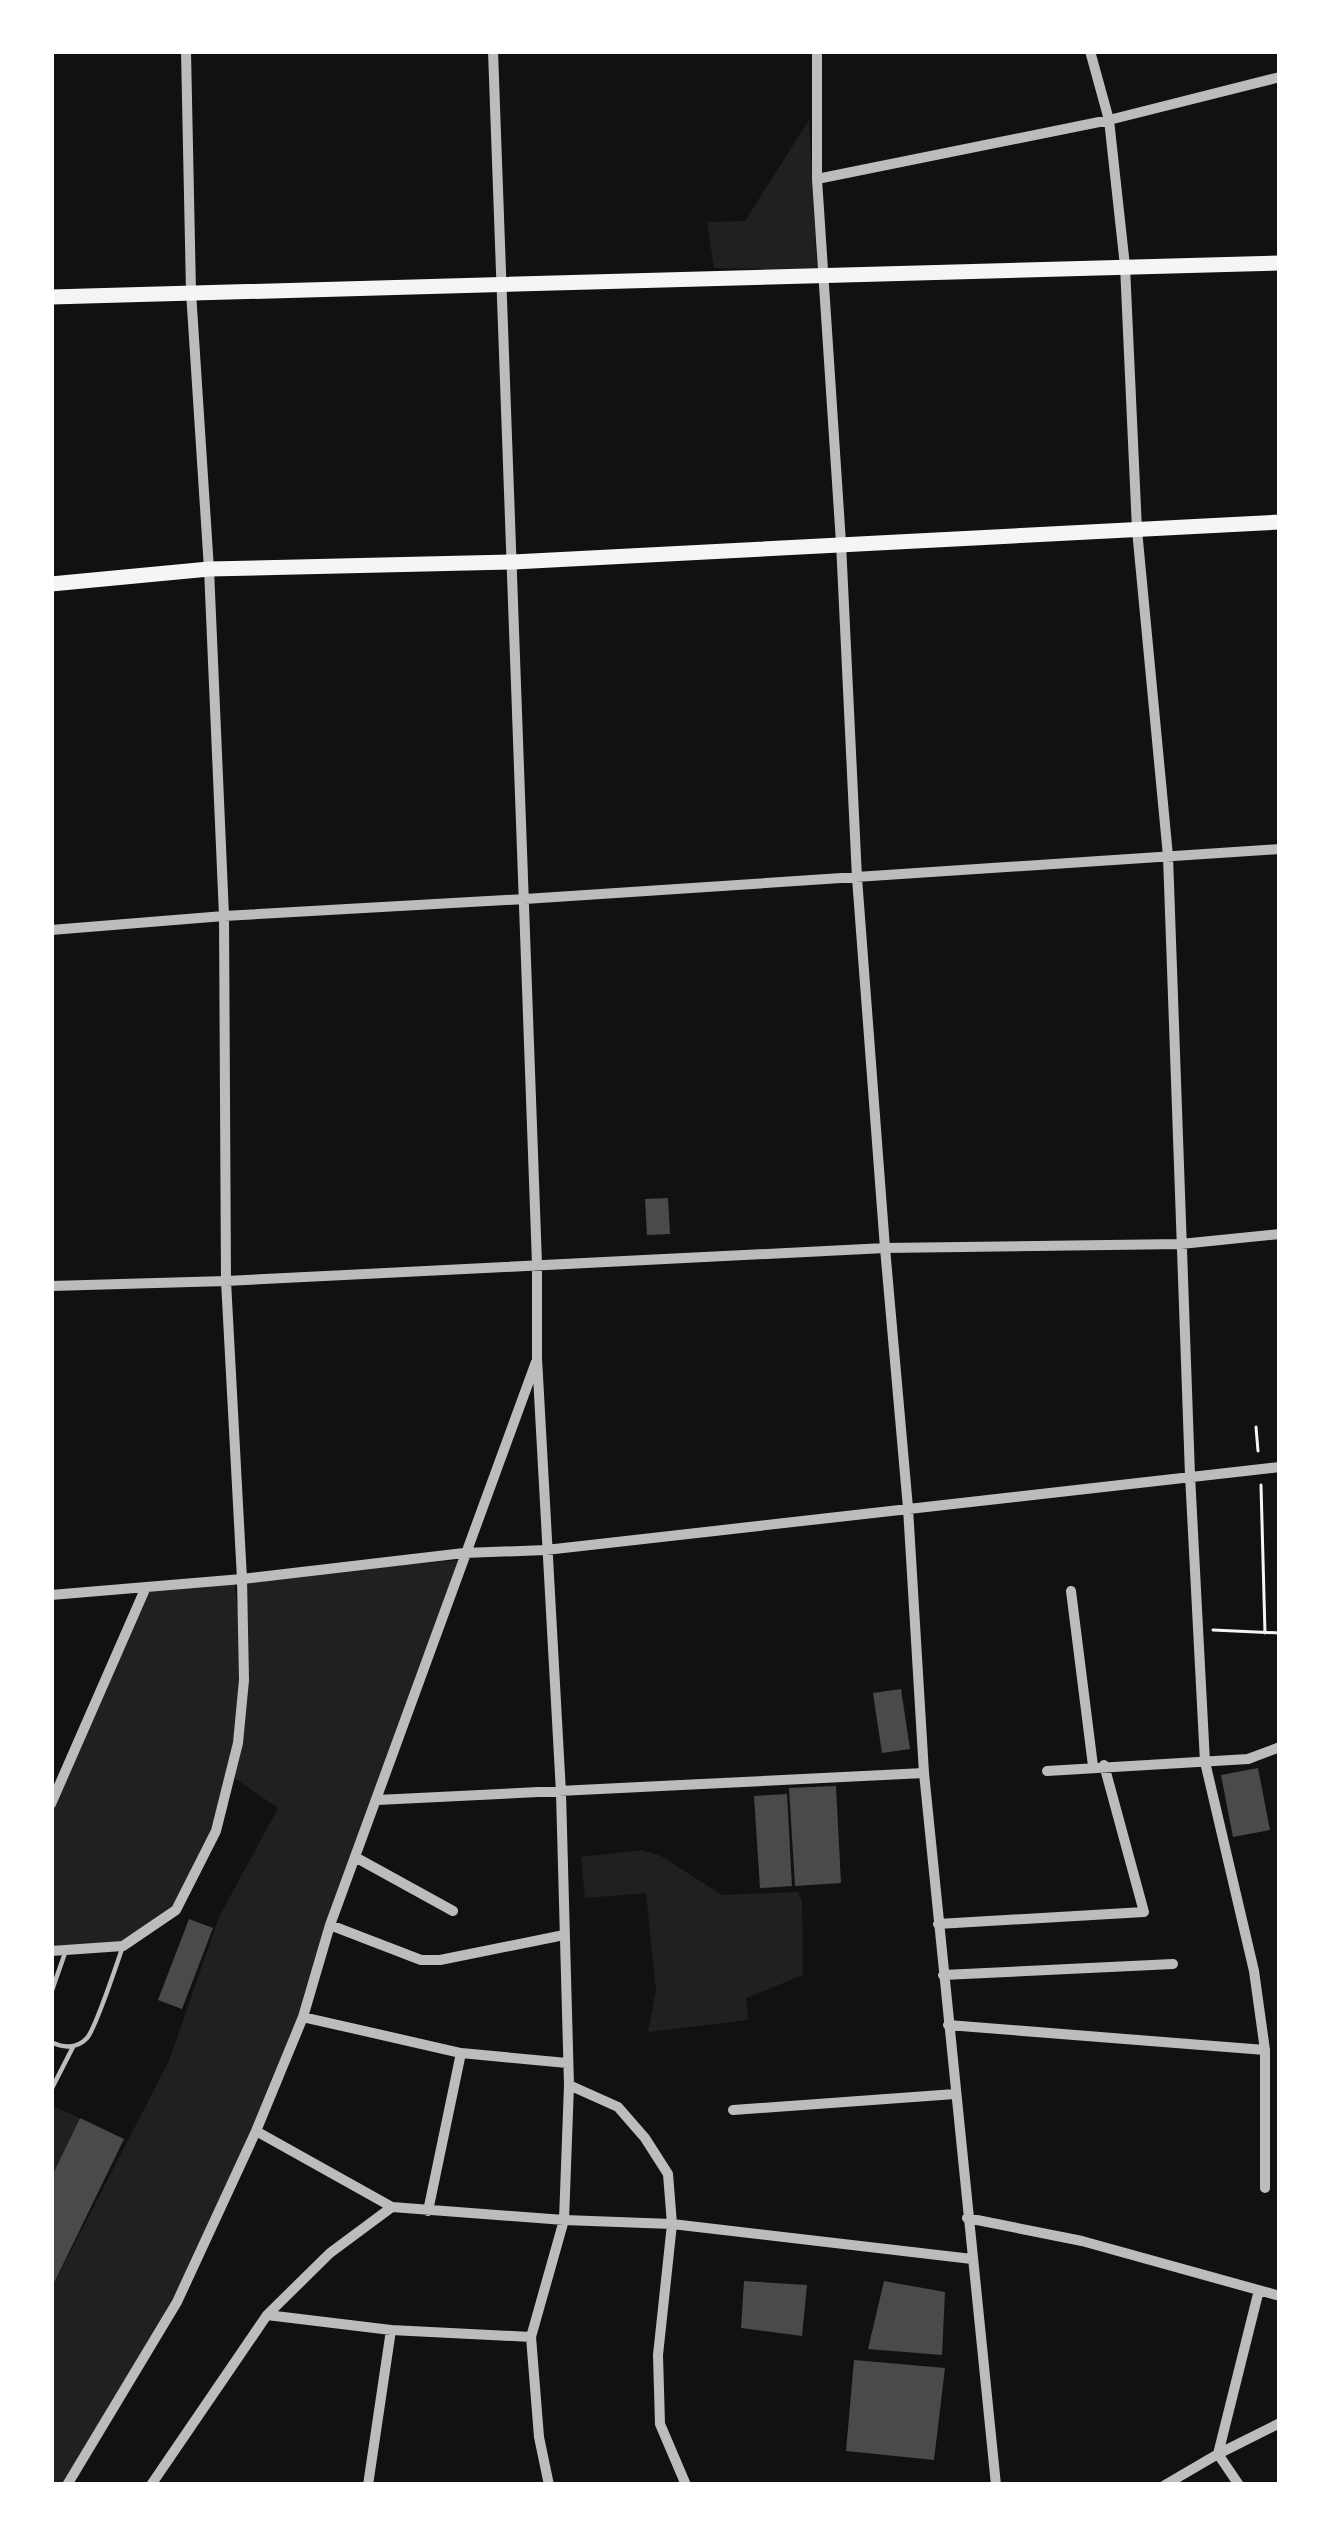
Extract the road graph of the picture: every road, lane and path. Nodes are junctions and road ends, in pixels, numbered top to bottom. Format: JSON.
{"nodes":[{"id":1,"x":186,"y":51,"type":"edge"},
{"id":2,"x":493,"y":51,"type":"edge"},
{"id":3,"x":817,"y":51,"type":"edge"},
{"id":4,"x":1090,"y":51,"type":"edge"},
{"id":5,"x":1280,"y":77,"type":"edge"},
{"id":6,"x":1109,"y":120,"type":"junction"},
{"id":7,"x":817,"y":179,"type":"junction"},
{"id":8,"x":1280,"y":263,"type":"edge"},
{"id":9,"x":1125,"y":266,"type":"junction"},
{"id":10,"x":823,"y":274,"type":"junction"},
{"id":11,"x":502,"y":283,"type":"junction"},
{"id":12,"x":191,"y":292,"type":"junction"},
{"id":13,"x":51,"y":297,"type":"edge"},
{"id":14,"x":1280,"y":522,"type":"edge"},
{"id":15,"x":1137,"y":530,"type":"junction"},
{"id":16,"x":841,"y":543,"type":"junction"},
{"id":17,"x":514,"y":562,"type":"junction"},
{"id":18,"x":209,"y":569,"type":"junction"},
{"id":19,"x":51,"y":584,"type":"edge"},
{"id":20,"x":1280,"y":850,"type":"edge"},
{"id":21,"x":1168,"y":856,"type":"junction"},
{"id":22,"x":857,"y":878,"type":"junction"},
{"id":23,"x":525,"y":899,"type":"junction"},
{"id":24,"x":224,"y":916,"type":"junction"},
{"id":25,"x":51,"y":930,"type":"edge"},
{"id":26,"x":1280,"y":1234,"type":"edge"},
{"id":27,"x":1181,"y":1244,"type":"junction"},
{"id":28,"x":885,"y":1249,"type":"junction"},
{"id":29,"x":538,"y":1264,"type":"junction"},
{"id":30,"x":226,"y":1281,"type":"junction"},
{"id":31,"x":51,"y":1286,"type":"edge"},
{"id":32,"x":537,"y":1358,"type":"junction"},
{"id":33,"x":1256,"y":1427,"type":"dead end"},
{"id":34,"x":1280,"y":1467,"type":"edge"},
{"id":35,"x":1260,"y":1469,"type":"junction"},
{"id":36,"x":1190,"y":1475,"type":"junction"},
{"id":37,"x":908,"y":1508,"type":"junction"},
{"id":38,"x":546,"y":1550,"type":"junction"},
{"id":39,"x":464,"y":1553,"type":"junction"},
{"id":40,"x":242,"y":1579,"type":"junction"},
{"id":41,"x":146,"y":1587,"type":"junction"},
{"id":42,"x":1072,"y":1591,"type":"dead end"},
{"id":43,"x":51,"y":1595,"type":"edge"},
{"id":44,"x":1199,"y":1630,"type":"junction"},
{"id":45,"x":1265,"y":1633,"type":"junction"},
{"id":46,"x":1280,"y":1633,"type":"edge"},
{"id":47,"x":1280,"y":1747,"type":"edge"},
{"id":48,"x":1204,"y":1762,"type":"junction"},
{"id":49,"x":1098,"y":1766,"type":"junction"},
{"id":50,"x":1048,"y":1771,"type":"dead end"},
{"id":51,"x":924,"y":1773,"type":"junction"},
{"id":52,"x":561,"y":1793,"type":"junction"},
{"id":53,"x":376,"y":1800,"type":"junction"},
{"id":54,"x":51,"y":1804,"type":"edge"},
{"id":55,"x":355,"y":1857,"type":"junction"},
{"id":56,"x":453,"y":1911,"type":"dead end"},
{"id":57,"x":938,"y":1924,"type":"junction"},
{"id":58,"x":330,"y":1925,"type":"junction"},
{"id":59,"x":564,"y":1935,"type":"junction"},
{"id":60,"x":123,"y":1946,"type":"junction"},
{"id":61,"x":66,"y":1950,"type":"junction"},
{"id":62,"x":51,"y":1951,"type":"edge"},
{"id":63,"x":1173,"y":1964,"type":"dead end"},
{"id":64,"x":944,"y":1975,"type":"junction"},
{"id":65,"x":51,"y":1993,"type":"edge"},
{"id":66,"x":303,"y":2017,"type":"junction"},
{"id":67,"x":948,"y":2025,"type":"junction"},
{"id":68,"x":51,"y":2042,"type":"edge"},
{"id":69,"x":73,"y":2047,"type":"junction"},
{"id":70,"x":1265,"y":2050,"type":"junction"},
{"id":71,"x":461,"y":2053,"type":"junction"},
{"id":72,"x":567,"y":2062,"type":"junction"},
{"id":73,"x":569,"y":2085,"type":"junction"},
{"id":74,"x":51,"y":2090,"type":"edge"},
{"id":75,"x":955,"y":2094,"type":"junction"},
{"id":76,"x":734,"y":2110,"type":"dead end"},
{"id":77,"x":256,"y":2131,"type":"junction"},
{"id":78,"x":1265,"y":2188,"type":"dead end"},
{"id":79,"x":392,"y":2207,"type":"junction"},
{"id":80,"x":428,"y":2211,"type":"junction"},
{"id":81,"x":967,"y":2218,"type":"junction"},
{"id":82,"x":564,"y":2220,"type":"junction"},
{"id":83,"x":672,"y":2224,"type":"junction"},
{"id":84,"x":972,"y":2259,"type":"junction"},
{"id":85,"x":1259,"y":2290,"type":"junction"},
{"id":86,"x":1280,"y":2296,"type":"edge"},
{"id":87,"x":267,"y":2315,"type":"junction"},
{"id":88,"x":391,"y":2330,"type":"junction"},
{"id":89,"x":531,"y":2337,"type":"junction"},
{"id":90,"x":1280,"y":2422,"type":"edge"},
{"id":91,"x":1218,"y":2454,"type":"junction"},
{"id":92,"x":68,"y":2485,"type":"edge"},
{"id":93,"x":151,"y":2485,"type":"edge"},
{"id":94,"x":368,"y":2485,"type":"edge"},
{"id":95,"x":549,"y":2485,"type":"edge"},
{"id":96,"x":686,"y":2485,"type":"edge"},
{"id":97,"x":997,"y":2485,"type":"edge"},
{"id":98,"x":1165,"y":2485,"type":"edge"},
{"id":99,"x":1239,"y":2485,"type":"edge"}],
"edges":[{"from":1,"to":12,"type":"street"},
{"from":2,"to":11,"type":"street"},
{"from":3,"to":7,"type":"street"},
{"from":4,"to":6,"type":"street"},
{"from":5,"to":6,"type":"street"},
{"from":6,"to":7,"type":"street"},
{"from":6,"to":9,"type":"street"},
{"from":7,"to":10,"type":"street"},
{"from":8,"to":9,"type":"main road"},
{"from":9,"to":10,"type":"main road"},
{"from":9,"to":15,"type":"street"},
{"from":10,"to":11,"type":"main road"},
{"from":10,"to":16,"type":"street"},
{"from":11,"to":12,"type":"main road"},
{"from":11,"to":17,"type":"street"},
{"from":12,"to":13,"type":"main road"},
{"from":12,"to":18,"type":"street"},
{"from":14,"to":15,"type":"main road"},
{"from":15,"to":16,"type":"main road"},
{"from":15,"to":21,"type":"street"},
{"from":16,"to":17,"type":"main road"},
{"from":16,"to":22,"type":"street"},
{"from":17,"to":18,"type":"main road"},
{"from":17,"to":23,"type":"street"},
{"from":18,"to":19,"type":"main road"},
{"from":18,"to":24,"type":"street"},
{"from":20,"to":21,"type":"street"},
{"from":21,"to":22,"type":"street"},
{"from":21,"to":27,"type":"street"},
{"from":22,"to":23,"type":"street"},
{"from":22,"to":28,"type":"street"},
{"from":23,"to":24,"type":"street"},
{"from":23,"to":29,"type":"street"},
{"from":24,"to":25,"type":"street"},
{"from":24,"to":30,"type":"street"},
{"from":26,"to":27,"type":"street"},
{"from":27,"to":28,"type":"street"},
{"from":27,"to":36,"type":"street"},
{"from":28,"to":29,"type":"street"},
{"from":28,"to":37,"type":"street"},
{"from":29,"to":30,"type":"street"},
{"from":29,"to":32,"type":"street"},
{"from":30,"to":31,"type":"street"},
{"from":30,"to":40,"type":"street"},
{"from":32,"to":38,"type":"street"},
{"from":32,"to":39,"type":"street"},
{"from":33,"to":35,"type":"path"},
{"from":34,"to":35,"type":"street"},
{"from":35,"to":36,"type":"street"},
{"from":35,"to":45,"type":"path"},
{"from":36,"to":37,"type":"street"},
{"from":36,"to":44,"type":"street"},
{"from":37,"to":38,"type":"street"},
{"from":37,"to":51,"type":"street"},
{"from":38,"to":39,"type":"street"},
{"from":38,"to":52,"type":"street"},
{"from":39,"to":40,"type":"street"},
{"from":39,"to":53,"type":"street"},
{"from":40,"to":41,"type":"street"},
{"from":40,"to":60,"type":"street"},
{"from":41,"to":43,"type":"street"},
{"from":41,"to":54,"type":"street"},
{"from":42,"to":49,"type":"street"},
{"from":44,"to":45,"type":"path"},
{"from":44,"to":48,"type":"street"},
{"from":45,"to":46,"type":"path"},
{"from":47,"to":48,"type":"street"},
{"from":48,"to":49,"type":"street"},
{"from":48,"to":70,"type":"street"},
{"from":49,"to":50,"type":"street"},
{"from":49,"to":57,"type":"street"},
{"from":51,"to":52,"type":"street"},
{"from":51,"to":57,"type":"street"},
{"from":52,"to":53,"type":"street"},
{"from":52,"to":59,"type":"street"},
{"from":53,"to":55,"type":"street"},
{"from":55,"to":56,"type":"street"},
{"from":55,"to":58,"type":"street"},
{"from":57,"to":64,"type":"street"},
{"from":58,"to":59,"type":"street"},
{"from":58,"to":66,"type":"street"},
{"from":59,"to":72,"type":"street"},
{"from":60,"to":61,"type":"street"},
{"from":60,"to":69,"type":"lane"},
{"from":61,"to":62,"type":"street"},
{"from":61,"to":65,"type":"lane"},
{"from":63,"to":64,"type":"street"},
{"from":64,"to":67,"type":"street"},
{"from":66,"to":71,"type":"street"},
{"from":66,"to":77,"type":"street"},
{"from":67,"to":70,"type":"street"},
{"from":67,"to":75,"type":"street"},
{"from":68,"to":69,"type":"lane"},
{"from":69,"to":74,"type":"lane"},
{"from":70,"to":78,"type":"street"},
{"from":71,"to":72,"type":"street"},
{"from":71,"to":80,"type":"street"},
{"from":72,"to":73,"type":"street"},
{"from":73,"to":82,"type":"street"},
{"from":73,"to":83,"type":"street"},
{"from":75,"to":76,"type":"street"},
{"from":75,"to":81,"type":"street"},
{"from":77,"to":79,"type":"street"},
{"from":77,"to":92,"type":"street"},
{"from":79,"to":80,"type":"street"},
{"from":79,"to":87,"type":"street"},
{"from":80,"to":82,"type":"street"},
{"from":81,"to":84,"type":"street"},
{"from":81,"to":85,"type":"street"},
{"from":82,"to":83,"type":"street"},
{"from":82,"to":89,"type":"street"},
{"from":83,"to":84,"type":"street"},
{"from":83,"to":96,"type":"street"},
{"from":84,"to":97,"type":"street"},
{"from":85,"to":86,"type":"street"},
{"from":85,"to":91,"type":"street"},
{"from":87,"to":88,"type":"street"},
{"from":87,"to":93,"type":"street"},
{"from":88,"to":89,"type":"street"},
{"from":88,"to":94,"type":"street"},
{"from":89,"to":95,"type":"street"},
{"from":90,"to":91,"type":"street"},
{"from":91,"to":98,"type":"street"},
{"from":91,"to":99,"type":"street"}]}
